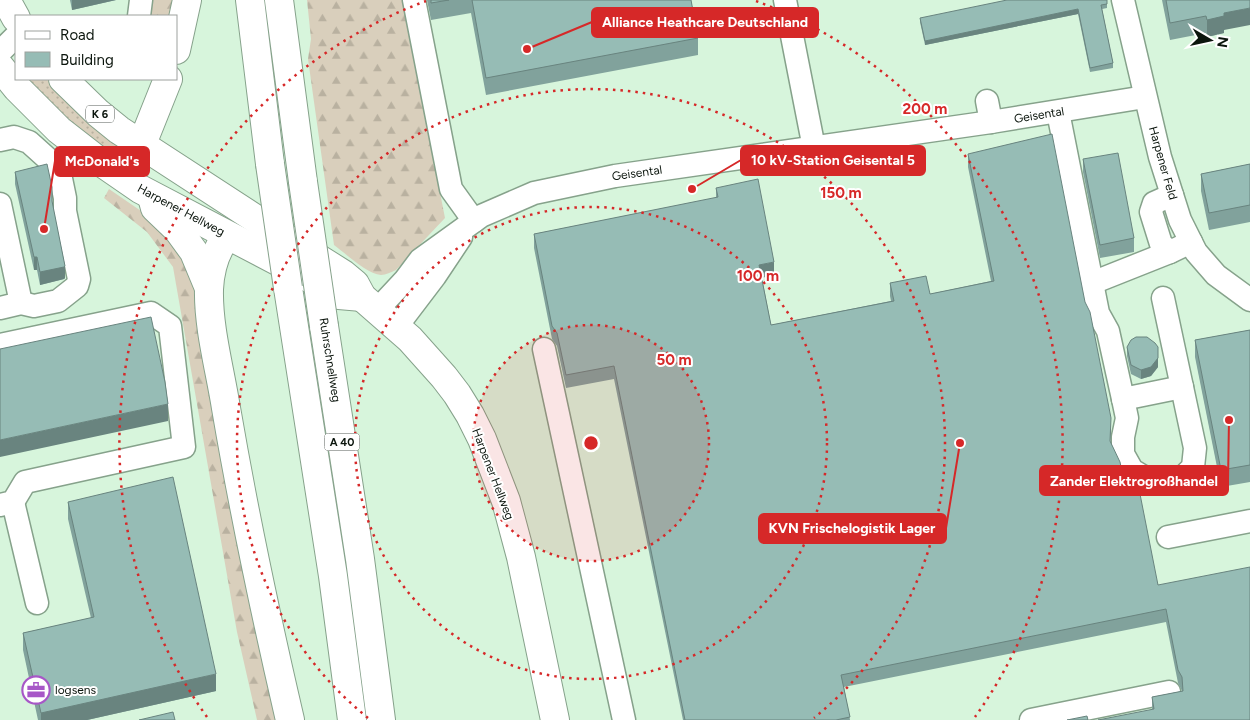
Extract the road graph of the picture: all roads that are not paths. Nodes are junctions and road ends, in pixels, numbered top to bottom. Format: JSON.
{"nodes":[{"id":1,"x":6,"y":0,"type":"edge"},
{"id":2,"x":141,"y":0,"type":"edge"},
{"id":3,"x":187,"y":0,"type":"edge"},
{"id":4,"x":250,"y":0,"type":"edge"},
{"id":5,"x":279,"y":0,"type":"edge"},
{"id":6,"x":414,"y":0,"type":"edge"},
{"id":7,"x":785,"y":0,"type":"edge"},
{"id":8,"x":1123,"y":0,"type":"edge"},
{"id":9,"x":139,"y":15,"type":"edge"},
{"id":10,"x":15,"y":16,"type":"edge"},
{"id":11,"x":15,"y":23,"type":"edge"},
{"id":12,"x":0,"y":28,"type":"edge"},
{"id":13,"x":15,"y":37,"type":"edge"},
{"id":14,"x":178,"y":41,"type":"edge"},
{"id":15,"x":0,"y":52,"type":"edge"},
{"id":16,"x":0,"y":67,"type":"edge"},
{"id":17,"x":64,"y":80,"type":"edge"},
{"id":18,"x":168,"y":80,"type":"edge"},
{"id":19,"x":0,"y":94,"type":"edge"},
{"id":20,"x":1145,"y":97,"type":"junction"},
{"id":21,"x":1058,"y":112,"type":"junction"},
{"id":22,"x":59,"y":130,"type":"junction"},
{"id":23,"x":0,"y":140,"type":"edge"},
{"id":24,"x":142,"y":144,"type":"junction"},
{"id":25,"x":814,"y":148,"type":"junction"},
{"id":26,"x":146,"y":193,"type":"junction"},
{"id":27,"x":1172,"y":195,"type":"junction"},
{"id":28,"x":0,"y":204,"type":"edge"},
{"id":29,"x":471,"y":224,"type":"junction"},
{"id":30,"x":265,"y":225,"type":"junction"},
{"id":31,"x":227,"y":236,"type":"junction"},
{"id":32,"x":1191,"y":242,"type":"junction"},
{"id":33,"x":1170,"y":252,"type":"junction"},
{"id":34,"x":1092,"y":283,"type":"junction"},
{"id":35,"x":209,"y":288,"type":"junction"},
{"id":36,"x":1163,"y":298,"type":"dead end"},
{"id":37,"x":1250,"y":300,"type":"edge"},
{"id":38,"x":11,"y":306,"type":"edge"},
{"id":39,"x":379,"y":311,"type":"junction"},
{"id":40,"x":0,"y":345,"type":"edge"},
{"id":41,"x":544,"y":349,"type":"dead end"},
{"id":42,"x":1182,"y":388,"type":"junction"},
{"id":43,"x":1123,"y":399,"type":"junction"},
{"id":44,"x":6,"y":503,"type":"edge"},
{"id":45,"x":1250,"y":521,"type":"edge"},
{"id":46,"x":1168,"y":537,"type":"dead end"},
{"id":47,"x":333,"y":576,"type":"junction"},
{"id":48,"x":37,"y":603,"type":"dead end"},
{"id":49,"x":373,"y":656,"type":"junction"},
{"id":50,"x":1169,"y":692,"type":"edge"},
{"id":51,"x":290,"y":720,"type":"edge"},
{"id":52,"x":335,"y":720,"type":"edge"},
{"id":53,"x":352,"y":720,"type":"edge"},
{"id":54,"x":381,"y":720,"type":"edge"},
{"id":55,"x":393,"y":720,"type":"edge"},
{"id":56,"x":555,"y":720,"type":"edge"},
{"id":57,"x":624,"y":720,"type":"edge"},
{"id":58,"x":1031,"y":720,"type":"edge"}],
"edges":[{"from":1,"to":10,"type":"main road"},
{"from":2,"to":9,"type":"street"},
{"from":3,"to":14,"type":"main road"},
{"from":4,"to":47,"type":"main road","number":"A 40","bridge":true},
{"from":5,"to":49,"type":"main road","name":"Ruhrschnellweg","number":"A 40","bridge":true},
{"from":6,"to":29,"type":"street"},
{"from":7,"to":25,"type":"street"},
{"from":8,"to":20,"type":"street","name":"Harpener Feld"},
{"from":11,"to":12,"type":"street"},
{"from":13,"to":15,"type":"street"},
{"from":16,"to":22,"type":"main road","name":"Harpener Hellweg"},
{"from":17,"to":24,"type":"main road","name":"Harpener Hellweg","number":"K 6"},
{"from":18,"to":24,"type":"main road"},
{"from":19,"to":22,"type":"main road"},
{"from":20,"to":21,"type":"street","name":"Geisental"},
{"from":20,"to":27,"type":"street","name":"Harpener Feld"},
{"from":21,"to":25,"type":"street","name":"Geisental"},
{"from":21,"to":34,"type":"street"},
{"from":22,"to":26,"type":"main road","name":"Harpener Hellweg"},
{"from":23,"to":38,"type":"street"},
{"from":24,"to":26,"type":"main road"},
{"from":24,"to":30,"type":"main road","name":"Harpener Hellweg","number":"K 6"},
{"from":25,"to":29,"type":"street","name":"Geisental"},
{"from":26,"to":31,"type":"main road","name":"Harpener Hellweg"},
{"from":26,"to":35,"type":"main road"},
{"from":27,"to":32,"type":"street","name":"Harpener Feld"},
{"from":27,"to":33,"type":"street"},
{"from":28,"to":38,"type":"street"},
{"from":29,"to":39,"type":"street","name":"Geisental"},
{"from":30,"to":31,"type":"main road"},
{"from":30,"to":39,"type":"main road","name":"Harpener Hellweg","number":"K 6"},
{"from":31,"to":35,"type":"main road"},
{"from":31,"to":39,"type":"main road","name":"Harpener Hellweg"},
{"from":32,"to":33,"type":"street"},
{"from":32,"to":37,"type":"street","name":"Harpener Feld"},
{"from":33,"to":34,"type":"street"},
{"from":34,"to":43,"type":"street"},
{"from":35,"to":51,"type":"main road"},
{"from":36,"to":42,"type":"street"},
{"from":39,"to":56,"type":"main road","name":"Harpener Hellweg","number":"K 6"},
{"from":40,"to":44,"type":"street"},
{"from":41,"to":57,"type":"street"},
{"from":42,"to":43,"type":"street"},
{"from":42,"to":43,"type":"street"},
{"from":44,"to":48,"type":"street"},
{"from":45,"to":46,"type":"street"},
{"from":47,"to":52,"type":"main road"},
{"from":47,"to":53,"type":"main road","number":"A 40"},
{"from":49,"to":54,"type":"main road","name":"Ruhrschnellweg","number":"A 40"},
{"from":49,"to":55,"type":"main road"},
{"from":50,"to":58,"type":"street"}]}
